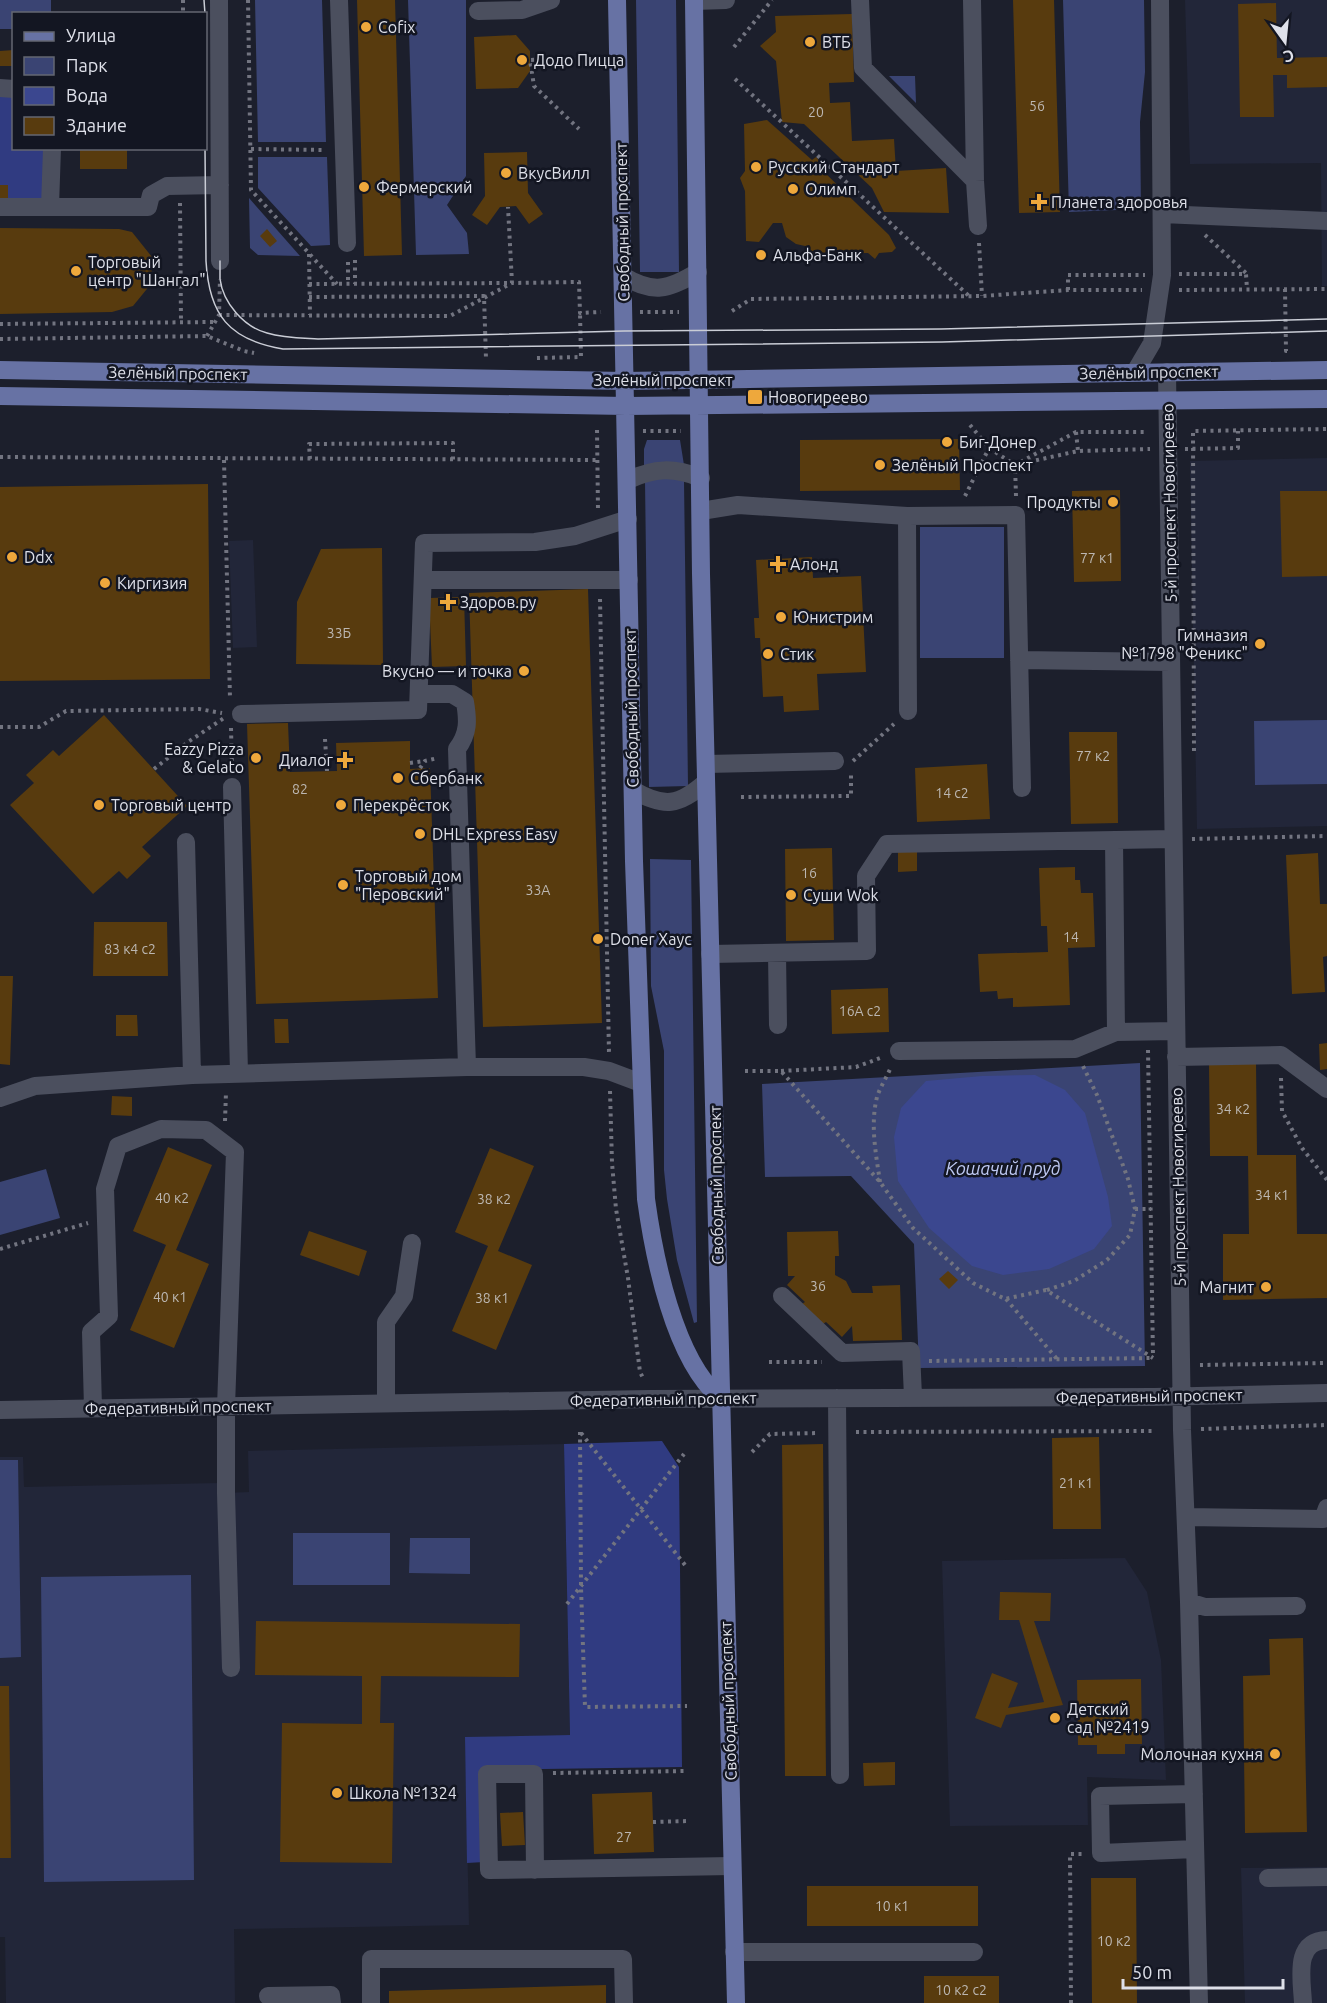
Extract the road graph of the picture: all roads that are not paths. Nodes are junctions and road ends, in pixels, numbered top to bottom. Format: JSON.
{"nodes":[{"id":1,"x":219,"y":0,"type":"edge"},
{"id":2,"x":339,"y":0,"type":"edge"},
{"id":3,"x":551,"y":0,"type":"edge"},
{"id":4,"x":617,"y":0,"type":"edge"},
{"id":5,"x":694,"y":0,"type":"edge"},
{"id":6,"x":726,"y":0,"type":"edge"},
{"id":7,"x":860,"y":0,"type":"edge"},
{"id":8,"x":972,"y":0,"type":"edge"},
{"id":9,"x":1160,"y":0,"type":"edge"},
{"id":10,"x":478,"y":11,"type":"dead end"},
{"id":11,"x":52,"y":150,"type":"edge"},
{"id":12,"x":975,"y":181,"type":"junction"},
{"id":13,"x":220,"y":185,"type":"junction"},
{"id":14,"x":0,"y":207,"type":"edge"},
{"id":15,"x":50,"y":207,"type":"junction"},
{"id":16,"x":1162,"y":214,"type":"junction"},
{"id":17,"x":1327,"y":221,"type":"edge"},
{"id":18,"x":978,"y":226,"type":"road end"},
{"id":19,"x":347,"y":243,"type":"dead end"},
{"id":20,"x":220,"y":261,"type":"road end"},
{"id":21,"x":698,"y":272,"type":"junction"},
{"id":22,"x":623,"y":276,"type":"junction"},
{"id":23,"x":0,"y":370,"type":"edge"},
{"id":24,"x":1327,"y":370,"type":"edge"},
{"id":25,"x":1135,"y":372,"type":"junction"},
{"id":26,"x":1167,"y":372,"type":"junction"},
{"id":27,"x":699,"y":380,"type":"junction"},
{"id":28,"x":625,"y":381,"type":"junction"},
{"id":29,"x":0,"y":396,"type":"edge"},
{"id":30,"x":1327,"y":399,"type":"edge"},
{"id":31,"x":1168,"y":401,"type":"junction"},
{"id":32,"x":700,"y":405,"type":"junction"},
{"id":33,"x":626,"y":406,"type":"junction"},
{"id":34,"x":701,"y":478,"type":"junction"},
{"id":35,"x":627,"y":480,"type":"junction"},
{"id":36,"x":701,"y":511,"type":"junction"},
{"id":37,"x":907,"y":516,"type":"junction"},
{"id":38,"x":628,"y":519,"type":"junction"},
{"id":39,"x":423,"y":580,"type":"junction"},
{"id":40,"x":629,"y":580,"type":"junction"},
{"id":41,"x":1019,"y":660,"type":"junction"},
{"id":42,"x":1171,"y":662,"type":"junction"},
{"id":43,"x":419,"y":693,"type":"junction"},
{"id":44,"x":908,"y":711,"type":"dead end"},
{"id":45,"x":233,"y":713,"type":"road end"},
{"id":46,"x":835,"y":761,"type":"dead end"},
{"id":47,"x":706,"y":773,"type":"junction"},
{"id":48,"x":232,"y":787,"type":"road end"},
{"id":49,"x":1022,"y":788,"type":"dead end"},
{"id":50,"x":633,"y":790,"type":"junction"},
{"id":51,"x":1173,"y":839,"type":"junction"},
{"id":52,"x":1114,"y":840,"type":"junction"},
{"id":53,"x":186,"y":842,"type":"dead end"},
{"id":54,"x":777,"y":953,"type":"junction"},
{"id":55,"x":710,"y":954,"type":"junction"},
{"id":56,"x":778,"y":1025,"type":"dead end"},
{"id":57,"x":1176,"y":1031,"type":"junction"},
{"id":58,"x":1116,"y":1032,"type":"junction"},
{"id":59,"x":899,"y":1051,"type":"road end"},
{"id":60,"x":1176,"y":1057,"type":"junction"},
{"id":61,"x":467,"y":1067,"type":"junction"},
{"id":62,"x":233,"y":1073,"type":"junction"},
{"id":63,"x":192,"y":1075,"type":"junction"},
{"id":64,"x":640,"y":1083,"type":"junction"},
{"id":65,"x":1327,"y":1089,"type":"edge"},
{"id":66,"x":0,"y":1098,"type":"edge"},
{"id":67,"x":412,"y":1243,"type":"dead end"},
{"id":68,"x":782,"y":1296,"type":"dead end"},
{"id":69,"x":1327,"y":1394,"type":"edge"},
{"id":70,"x":1181,"y":1396,"type":"junction"},
{"id":71,"x":913,"y":1397,"type":"junction"},
{"id":72,"x":720,"y":1398,"type":"junction"},
{"id":73,"x":837,"y":1398,"type":"junction"},
{"id":74,"x":386,"y":1403,"type":"junction"},
{"id":75,"x":226,"y":1407,"type":"junction"},
{"id":76,"x":93,"y":1408,"type":"junction"},
{"id":77,"x":0,"y":1410,"type":"edge"},
{"id":78,"x":1327,"y":1508,"type":"edge"},
{"id":79,"x":1186,"y":1517,"type":"junction"},
{"id":80,"x":1189,"y":1602,"type":"junction"},
{"id":81,"x":1297,"y":1605,"type":"dead end"},
{"id":82,"x":231,"y":1668,"type":"dead end"},
{"id":83,"x":840,"y":1775,"type":"dead end"},
{"id":84,"x":1194,"y":1794,"type":"junction"},
{"id":85,"x":1195,"y":1849,"type":"junction"},
{"id":86,"x":732,"y":1866,"type":"junction"},
{"id":87,"x":535,"y":1870,"type":"junction"},
{"id":88,"x":1327,"y":1877,"type":"edge"},
{"id":89,"x":1268,"y":1878,"type":"dead end"},
{"id":90,"x":1327,"y":1940,"type":"edge"},
{"id":91,"x":734,"y":1952,"type":"junction"},
{"id":92,"x":974,"y":1952,"type":"dead end"},
{"id":93,"x":268,"y":1996,"type":"dead end"},
{"id":94,"x":332,"y":2003,"type":"edge"},
{"id":95,"x":371,"y":2003,"type":"edge"},
{"id":96,"x":624,"y":2003,"type":"edge"},
{"id":97,"x":736,"y":2003,"type":"edge"},
{"id":98,"x":1199,"y":2003,"type":"edge"},
{"id":99,"x":1303,"y":2003,"type":"edge"}],
"edges":[{"from":1,"to":13,"type":"street"},
{"from":2,"to":19,"type":"street"},
{"from":3,"to":10,"type":"street"},
{"from":4,"to":22,"type":"main road","name":"Свободный проспект"},
{"from":5,"to":6,"type":"street"},
{"from":5,"to":21,"type":"main road","name":"Свободный проспект"},
{"from":7,"to":12,"type":"street"},
{"from":8,"to":12,"type":"street"},
{"from":9,"to":16,"type":"street"},
{"from":11,"to":15,"type":"street"},
{"from":12,"to":18,"type":"street"},
{"from":13,"to":15,"type":"street"},
{"from":13,"to":20,"type":"street"},
{"from":14,"to":15,"type":"street"},
{"from":16,"to":17,"type":"street"},
{"from":16,"to":25,"type":"street"},
{"from":21,"to":22,"type":"street"},
{"from":21,"to":27,"type":"main road","name":"Свободный проспект"},
{"from":22,"to":28,"type":"main road","name":"Свободный проспект"},
{"from":23,"to":28,"type":"main road","name":"Зелёный проспект"},
{"from":24,"to":26,"type":"main road","name":"Зелёный проспект"},
{"from":25,"to":26,"type":"main road","name":"Зелёный проспект"},
{"from":25,"to":27,"type":"main road","name":"Зелёный проспект"},
{"from":26,"to":31,"type":"street","name":"5-й проспект Новогиреево"},
{"from":27,"to":28,"type":"main road","name":"Зелёный проспект"},
{"from":27,"to":32,"type":"main road","name":"Свободный проспект"},
{"from":28,"to":33,"type":"main road","name":"Свободный проспект"},
{"from":29,"to":33,"type":"main road","name":"Зелёный проспект"},
{"from":30,"to":31,"type":"main road","name":"Зелёный проспект"},
{"from":31,"to":32,"type":"main road","name":"Зелёный проспект"},
{"from":31,"to":42,"type":"street","name":"5-й проспект Новогиреево"},
{"from":32,"to":33,"type":"main road","name":"Зелёный проспект"},
{"from":32,"to":34,"type":"main road","name":"Свободный проспект"},
{"from":33,"to":35,"type":"main road","name":"Свободный проспект"},
{"from":34,"to":35,"type":"street"},
{"from":34,"to":36,"type":"main road","name":"Свободный проспект"},
{"from":35,"to":38,"type":"main road","name":"Свободный проспект"},
{"from":36,"to":37,"type":"street"},
{"from":36,"to":47,"type":"main road","name":"Свободный проспект"},
{"from":37,"to":41,"type":"street"},
{"from":37,"to":44,"type":"street"},
{"from":38,"to":39,"type":"street"},
{"from":38,"to":40,"type":"main road","name":"Свободный проспект"},
{"from":39,"to":40,"type":"street"},
{"from":39,"to":43,"type":"street"},
{"from":40,"to":50,"type":"main road","name":"Свободный проспект"},
{"from":41,"to":42,"type":"street"},
{"from":41,"to":49,"type":"street"},
{"from":42,"to":51,"type":"street","name":"5-й проспект Новогиреево"},
{"from":43,"to":45,"type":"street"},
{"from":43,"to":61,"type":"street"},
{"from":46,"to":47,"type":"street"},
{"from":47,"to":50,"type":"street"},
{"from":47,"to":55,"type":"main road","name":"Свободный проспект"},
{"from":48,"to":62,"type":"street"},
{"from":50,"to":64,"type":"main road","name":"Свободный проспект"},
{"from":51,"to":52,"type":"street"},
{"from":51,"to":57,"type":"street","name":"5-й проспект Новогиреево"},
{"from":52,"to":54,"type":"street"},
{"from":52,"to":58,"type":"street"},
{"from":53,"to":63,"type":"street"},
{"from":54,"to":55,"type":"street"},
{"from":54,"to":56,"type":"street"},
{"from":55,"to":72,"type":"main road","name":"Свободный проспект"},
{"from":57,"to":58,"type":"street"},
{"from":57,"to":60,"type":"street","name":"5-й проспект Новогиреево"},
{"from":58,"to":59,"type":"street"},
{"from":60,"to":65,"type":"street"},
{"from":60,"to":70,"type":"street","name":"5-й проспект Новогиреево"},
{"from":61,"to":62,"type":"street"},
{"from":61,"to":64,"type":"street"},
{"from":62,"to":63,"type":"street"},
{"from":63,"to":66,"type":"street"},
{"from":64,"to":72,"type":"main road","name":"Свободный проспект"},
{"from":67,"to":74,"type":"street"},
{"from":68,"to":71,"type":"street"},
{"from":69,"to":70,"type":"street","name":"Федеративный проспект"},
{"from":70,"to":71,"type":"street","name":"Федеративный проспект"},
{"from":70,"to":79,"type":"street","name":"5-й проспект Новогиреево"},
{"from":71,"to":73,"type":"street","name":"Федеративный проспект"},
{"from":72,"to":73,"type":"street","name":"Федеративный проспект"},
{"from":72,"to":74,"type":"street","name":"Федеративный проспект"},
{"from":72,"to":86,"type":"main road","name":"Свободный проспект"},
{"from":73,"to":83,"type":"street"},
{"from":74,"to":75,"type":"street","name":"Федеративный проспект"},
{"from":75,"to":76,"type":"street","name":"Федеративный проспект"},
{"from":75,"to":76,"type":"street"},
{"from":75,"to":82,"type":"street"},
{"from":76,"to":77,"type":"street","name":"Федеративный проспект"},
{"from":78,"to":79,"type":"street"},
{"from":79,"to":80,"type":"street","name":"5-й проспект Новогиреево"},
{"from":80,"to":81,"type":"street"},
{"from":80,"to":84,"type":"street","name":"5-й проспект Новогиреево"},
{"from":84,"to":85,"type":"street","name":"5-й проспект Новогиреево"},
{"from":84,"to":85,"type":"street"},
{"from":85,"to":98,"type":"street","name":"5-й проспект Новогиреево"},
{"from":86,"to":87,"type":"street"},
{"from":86,"to":91,"type":"main road","name":"Свободный проспект"},
{"from":87,"to":87,"type":"street"},
{"from":88,"to":89,"type":"street"},
{"from":90,"to":99,"type":"street"},
{"from":91,"to":92,"type":"street"},
{"from":91,"to":97,"type":"main road","name":"Свободный проспект"},
{"from":93,"to":94,"type":"street"},
{"from":95,"to":96,"type":"street"}]}
